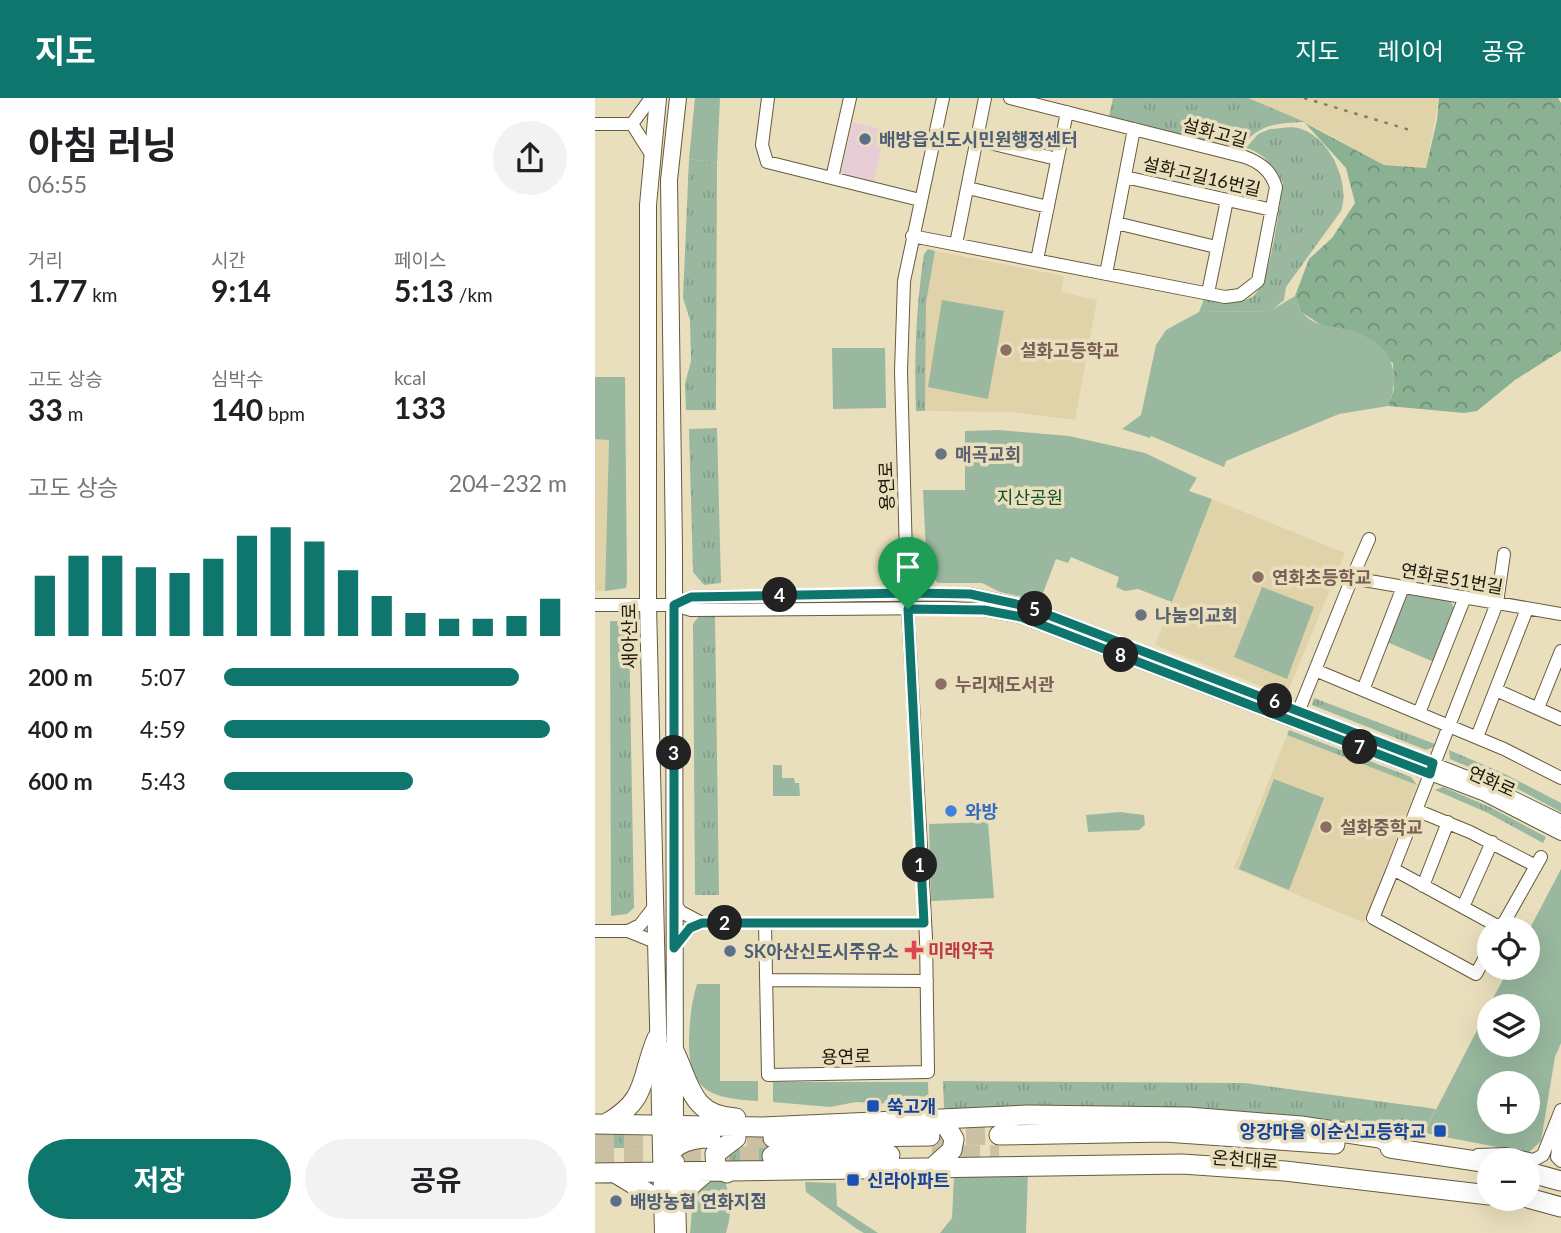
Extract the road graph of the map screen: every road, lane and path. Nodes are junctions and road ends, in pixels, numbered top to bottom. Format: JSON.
{"nodes":[{"id":1,"x":651,"y":98,"type":"edge"},
{"id":2,"x":658,"y":98,"type":"edge"},
{"id":3,"x":678,"y":98,"type":"edge"},
{"id":4,"x":768,"y":98,"type":"edge"},
{"id":5,"x":850,"y":98,"type":"edge"},
{"id":6,"x":943,"y":98,"type":"edge"},
{"id":7,"x":985,"y":98,"type":"edge"},
{"id":8,"x":1010,"y":98,"type":"edge"},
{"id":9,"x":1067,"y":112,"type":"junction"},
{"id":10,"x":595,"y":124,"type":"edge"},
{"id":11,"x":632,"y":124,"type":"junction"},
{"id":12,"x":1134,"y":129,"type":"junction"},
{"id":13,"x":977,"y":140,"type":"junction"},
{"id":14,"x":651,"y":154,"type":"junction"},
{"id":15,"x":1057,"y":159,"type":"junction"},
{"id":16,"x":1125,"y":177,"type":"junction"},
{"id":17,"x":832,"y":178,"type":"junction"},
{"id":18,"x":968,"y":188,"type":"junction"},
{"id":19,"x":920,"y":200,"type":"junction"},
{"id":20,"x":1227,"y":200,"type":"junction"},
{"id":21,"x":1048,"y":207,"type":"junction"},
{"id":22,"x":1272,"y":210,"type":"junction"},
{"id":23,"x":1116,"y":223,"type":"junction"},
{"id":24,"x":912,"y":236,"type":"junction"},
{"id":25,"x":956,"y":244,"type":"junction"},
{"id":26,"x":1216,"y":247,"type":"junction"},
{"id":27,"x":1037,"y":260,"type":"junction"},
{"id":28,"x":1106,"y":274,"type":"junction"},
{"id":29,"x":1208,"y":293,"type":"junction"},
{"id":30,"x":1369,"y":539,"type":"dead end"},
{"id":31,"x":1504,"y":554,"type":"dead end"},
{"id":32,"x":1352,"y":578,"type":"junction"},
{"id":33,"x":1403,"y":587,"type":"junction"},
{"id":34,"x":907,"y":593,"type":"junction"},
{"id":35,"x":1465,"y":597,"type":"junction"},
{"id":36,"x":1497,"y":603,"type":"junction"},
{"id":37,"x":595,"y":605,"type":"edge"},
{"id":38,"x":648,"y":605,"type":"junction"},
{"id":39,"x":674,"y":605,"type":"junction"},
{"id":40,"x":908,"y":609,"type":"junction"},
{"id":41,"x":1527,"y":609,"type":"junction"},
{"id":42,"x":1561,"y":614,"type":"edge"},
{"id":43,"x":1561,"y":651,"type":"edge"},
{"id":44,"x":1558,"y":667,"type":"edge"},
{"id":45,"x":1315,"y":670,"type":"junction"},
{"id":46,"x":1363,"y":690,"type":"junction"},
{"id":47,"x":1496,"y":690,"type":"junction"},
{"id":48,"x":1538,"y":708,"type":"junction"},
{"id":49,"x":1299,"y":710,"type":"junction"},
{"id":50,"x":1419,"y":713,"type":"junction"},
{"id":51,"x":1561,"y":719,"type":"edge"},
{"id":52,"x":1448,"y":726,"type":"junction"},
{"id":53,"x":1477,"y":737,"type":"junction"},
{"id":54,"x":1432,"y":769,"type":"junction"},
{"id":55,"x":1561,"y":778,"type":"edge"},
{"id":56,"x":1416,"y":810,"type":"junction"},
{"id":57,"x":1561,"y":821,"type":"edge"},
{"id":58,"x":1448,"y":822,"type":"junction"},
{"id":59,"x":1561,"y":834,"type":"edge"},
{"id":60,"x":1492,"y":842,"type":"junction"},
{"id":61,"x":1393,"y":869,"type":"junction"},
{"id":62,"x":1423,"y":886,"type":"junction"},
{"id":63,"x":674,"y":903,"type":"junction"},
{"id":64,"x":655,"y":906,"type":"junction"},
{"id":65,"x":1463,"y":907,"type":"junction"},
{"id":66,"x":1480,"y":917,"type":"edge"},
{"id":67,"x":1507,"y":917,"type":"edge"},
{"id":68,"x":702,"y":923,"type":"junction"},
{"id":69,"x":765,"y":923,"type":"junction"},
{"id":70,"x":924,"y":923,"type":"junction"},
{"id":71,"x":628,"y":930,"type":"junction"},
{"id":72,"x":595,"y":931,"type":"edge"},
{"id":73,"x":655,"y":942,"type":"junction"},
{"id":74,"x":674,"y":948,"type":"junction"},
{"id":75,"x":1477,"y":972,"type":"edge"},
{"id":76,"x":766,"y":980,"type":"junction"},
{"id":77,"x":927,"y":981,"type":"junction"},
{"id":78,"x":665,"y":1043,"type":"junction"},
{"id":79,"x":1561,"y":1110,"type":"edge"},
{"id":80,"x":601,"y":1124,"type":"edge"},
{"id":81,"x":796,"y":1124,"type":"junction"},
{"id":82,"x":1561,"y":1124,"type":"edge"},
{"id":83,"x":670,"y":1132,"type":"junction"},
{"id":84,"x":736,"y":1138,"type":"junction"},
{"id":85,"x":769,"y":1140,"type":"junction"},
{"id":86,"x":932,"y":1144,"type":"junction"},
{"id":87,"x":1401,"y":1150,"type":"junction"},
{"id":88,"x":1460,"y":1157,"type":"junction"},
{"id":89,"x":1477,"y":1161,"type":"edge"},
{"id":90,"x":1561,"y":1161,"type":"edge"},
{"id":91,"x":727,"y":1172,"type":"junction"},
{"id":92,"x":605,"y":1173,"type":"edge"},
{"id":93,"x":668,"y":1173,"type":"junction"},
{"id":94,"x":705,"y":1173,"type":"junction"},
{"id":95,"x":1540,"y":1175,"type":"edge"},
{"id":96,"x":1561,"y":1181,"type":"edge"},
{"id":97,"x":1477,"y":1190,"type":"edge"},
{"id":98,"x":1477,"y":1191,"type":"edge"},
{"id":99,"x":1540,"y":1201,"type":"edge"},
{"id":100,"x":669,"y":1207,"type":"junction"},
{"id":101,"x":1561,"y":1207,"type":"edge"},
{"id":102,"x":663,"y":1233,"type":"edge"},
{"id":103,"x":678,"y":1233,"type":"edge"}],
"edges":[{"from":1,"to":11,"type":"street"},
{"from":2,"to":14,"type":"main road","name":"새아산로"},
{"from":3,"to":39,"type":"main road","name":"새아산로"},
{"from":4,"to":17,"type":"street"},
{"from":5,"to":17,"type":"street"},
{"from":6,"to":19,"type":"street","name":"용연로"},
{"from":7,"to":13,"type":"street"},
{"from":8,"to":9,"type":"street","name":"설화고길"},
{"from":9,"to":12,"type":"street","name":"설화고길"},
{"from":9,"to":15,"type":"street"},
{"from":10,"to":11,"type":"street"},
{"from":11,"to":14,"type":"street"},
{"from":12,"to":16,"type":"street","name":"설화고길16번길"},
{"from":12,"to":22,"type":"street","name":"설화고길"},
{"from":13,"to":15,"type":"street"},
{"from":13,"to":18,"type":"street"},
{"from":14,"to":38,"type":"main road","name":"새아산로"},
{"from":15,"to":21,"type":"street"},
{"from":16,"to":20,"type":"street","name":"설화고길16번길"},
{"from":16,"to":23,"type":"street","name":"설화고길16번길"},
{"from":17,"to":19,"type":"street"},
{"from":18,"to":21,"type":"street"},
{"from":18,"to":25,"type":"street"},
{"from":19,"to":24,"type":"street","name":"용연로"},
{"from":20,"to":22,"type":"street","name":"설화고길16번길"},
{"from":20,"to":26,"type":"street"},
{"from":21,"to":27,"type":"street"},
{"from":22,"to":29,"type":"street","name":"설화고길"},
{"from":23,"to":26,"type":"street"},
{"from":23,"to":28,"type":"street","name":"설화고길16번길"},
{"from":24,"to":25,"type":"street","name":"설화고길"},
{"from":24,"to":34,"type":"street","name":"용연로"},
{"from":25,"to":27,"type":"street","name":"설화고길"},
{"from":26,"to":29,"type":"street"},
{"from":27,"to":28,"type":"street","name":"설화고길"},
{"from":28,"to":29,"type":"street","name":"설화고길"},
{"from":30,"to":32,"type":"street"},
{"from":31,"to":36,"type":"street"},
{"from":32,"to":33,"type":"street","name":"연화로51번길"},
{"from":32,"to":45,"type":"street"},
{"from":33,"to":35,"type":"street","name":"연화로51번길"},
{"from":33,"to":46,"type":"street"},
{"from":34,"to":39,"type":"street","name":"연화로"},
{"from":34,"to":40,"type":"street","name":"용연로"},
{"from":34,"to":49,"type":"street","name":"연화로"},
{"from":35,"to":36,"type":"street","name":"연화로51번길"},
{"from":35,"to":50,"type":"street"},
{"from":36,"to":41,"type":"street","name":"연화로51번길"},
{"from":36,"to":52,"type":"street"},
{"from":37,"to":38,"type":"street"},
{"from":38,"to":39,"type":"street"},
{"from":38,"to":64,"type":"main road","name":"새아산로"},
{"from":39,"to":40,"type":"street","name":"연화로"},
{"from":39,"to":63,"type":"main road","name":"새아산로"},
{"from":40,"to":54,"type":"street","name":"연화로"},
{"from":40,"to":70,"type":"street","name":"용연로"},
{"from":41,"to":42,"type":"street","name":"연화로51번길"},
{"from":41,"to":47,"type":"street"},
{"from":43,"to":44,"type":"street"},
{"from":44,"to":48,"type":"street"},
{"from":45,"to":46,"type":"street"},
{"from":45,"to":49,"type":"street"},
{"from":46,"to":50,"type":"street"},
{"from":47,"to":48,"type":"street"},
{"from":47,"to":53,"type":"street"},
{"from":48,"to":51,"type":"street"},
{"from":49,"to":54,"type":"street","name":"연화로"},
{"from":50,"to":52,"type":"street"},
{"from":52,"to":53,"type":"street"},
{"from":52,"to":54,"type":"street"},
{"from":53,"to":55,"type":"street"},
{"from":54,"to":56,"type":"street"},
{"from":54,"to":57,"type":"street","name":"연화로"},
{"from":54,"to":59,"type":"street","name":"연화로"},
{"from":56,"to":58,"type":"street"},
{"from":56,"to":61,"type":"street"},
{"from":58,"to":60,"type":"street"},
{"from":58,"to":62,"type":"street"},
{"from":60,"to":65,"type":"street"},
{"from":60,"to":67,"type":"street"},
{"from":61,"to":62,"type":"street"},
{"from":61,"to":75,"type":"street"},
{"from":62,"to":65,"type":"street"},
{"from":63,"to":68,"type":"street"},
{"from":63,"to":74,"type":"main road","name":"새아산로"},
{"from":64,"to":71,"type":"street"},
{"from":64,"to":73,"type":"main road","name":"새아산로"},
{"from":65,"to":66,"type":"street"},
{"from":68,"to":69,"type":"street"},
{"from":68,"to":74,"type":"street"},
{"from":69,"to":70,"type":"street"},
{"from":69,"to":76,"type":"street","name":"용연로"},
{"from":70,"to":77,"type":"street","name":"용연로"},
{"from":71,"to":72,"type":"street"},
{"from":71,"to":73,"type":"street"},
{"from":73,"to":78,"type":"main road","name":"새아산로"},
{"from":74,"to":78,"type":"main road","name":"새아산로"},
{"from":76,"to":77,"type":"street"},
{"from":76,"to":77,"type":"street","name":"용연로"},
{"from":78,"to":80,"type":"highway"},
{"from":78,"to":81,"type":"highway"},
{"from":78,"to":83,"type":"main road","name":"새아산로"},
{"from":79,"to":88,"type":"street"},
{"from":80,"to":83,"type":"highway"},
{"from":81,"to":85,"type":"highway"},
{"from":81,"to":86,"type":"highway"},
{"from":82,"to":90,"type":"street"},
{"from":83,"to":84,"type":"highway"},
{"from":83,"to":85,"type":"highway"},
{"from":83,"to":93,"type":"highway"},
{"from":84,"to":85,"type":"highway"},
{"from":84,"to":91,"type":"highway"},
{"from":85,"to":86,"type":"highway"},
{"from":86,"to":87,"type":"highway"},
{"from":86,"to":91,"type":"highway"},
{"from":86,"to":98,"type":"highway"},
{"from":87,"to":88,"type":"highway","name":"온천대로"},
{"from":87,"to":97,"type":"highway","name":"온천대로"},
{"from":88,"to":89,"type":"highway","name":"온천대로"},
{"from":91,"to":94,"type":"highway"},
{"from":92,"to":93,"type":"highway"},
{"from":92,"to":100,"type":"highway"},
{"from":93,"to":94,"type":"highway"},
{"from":93,"to":100,"type":"main road"},
{"from":94,"to":100,"type":"highway"},
{"from":95,"to":96,"type":"highway"},
{"from":99,"to":101,"type":"highway"},
{"from":100,"to":102,"type":"main road"},
{"from":100,"to":103,"type":"main road"}]}
